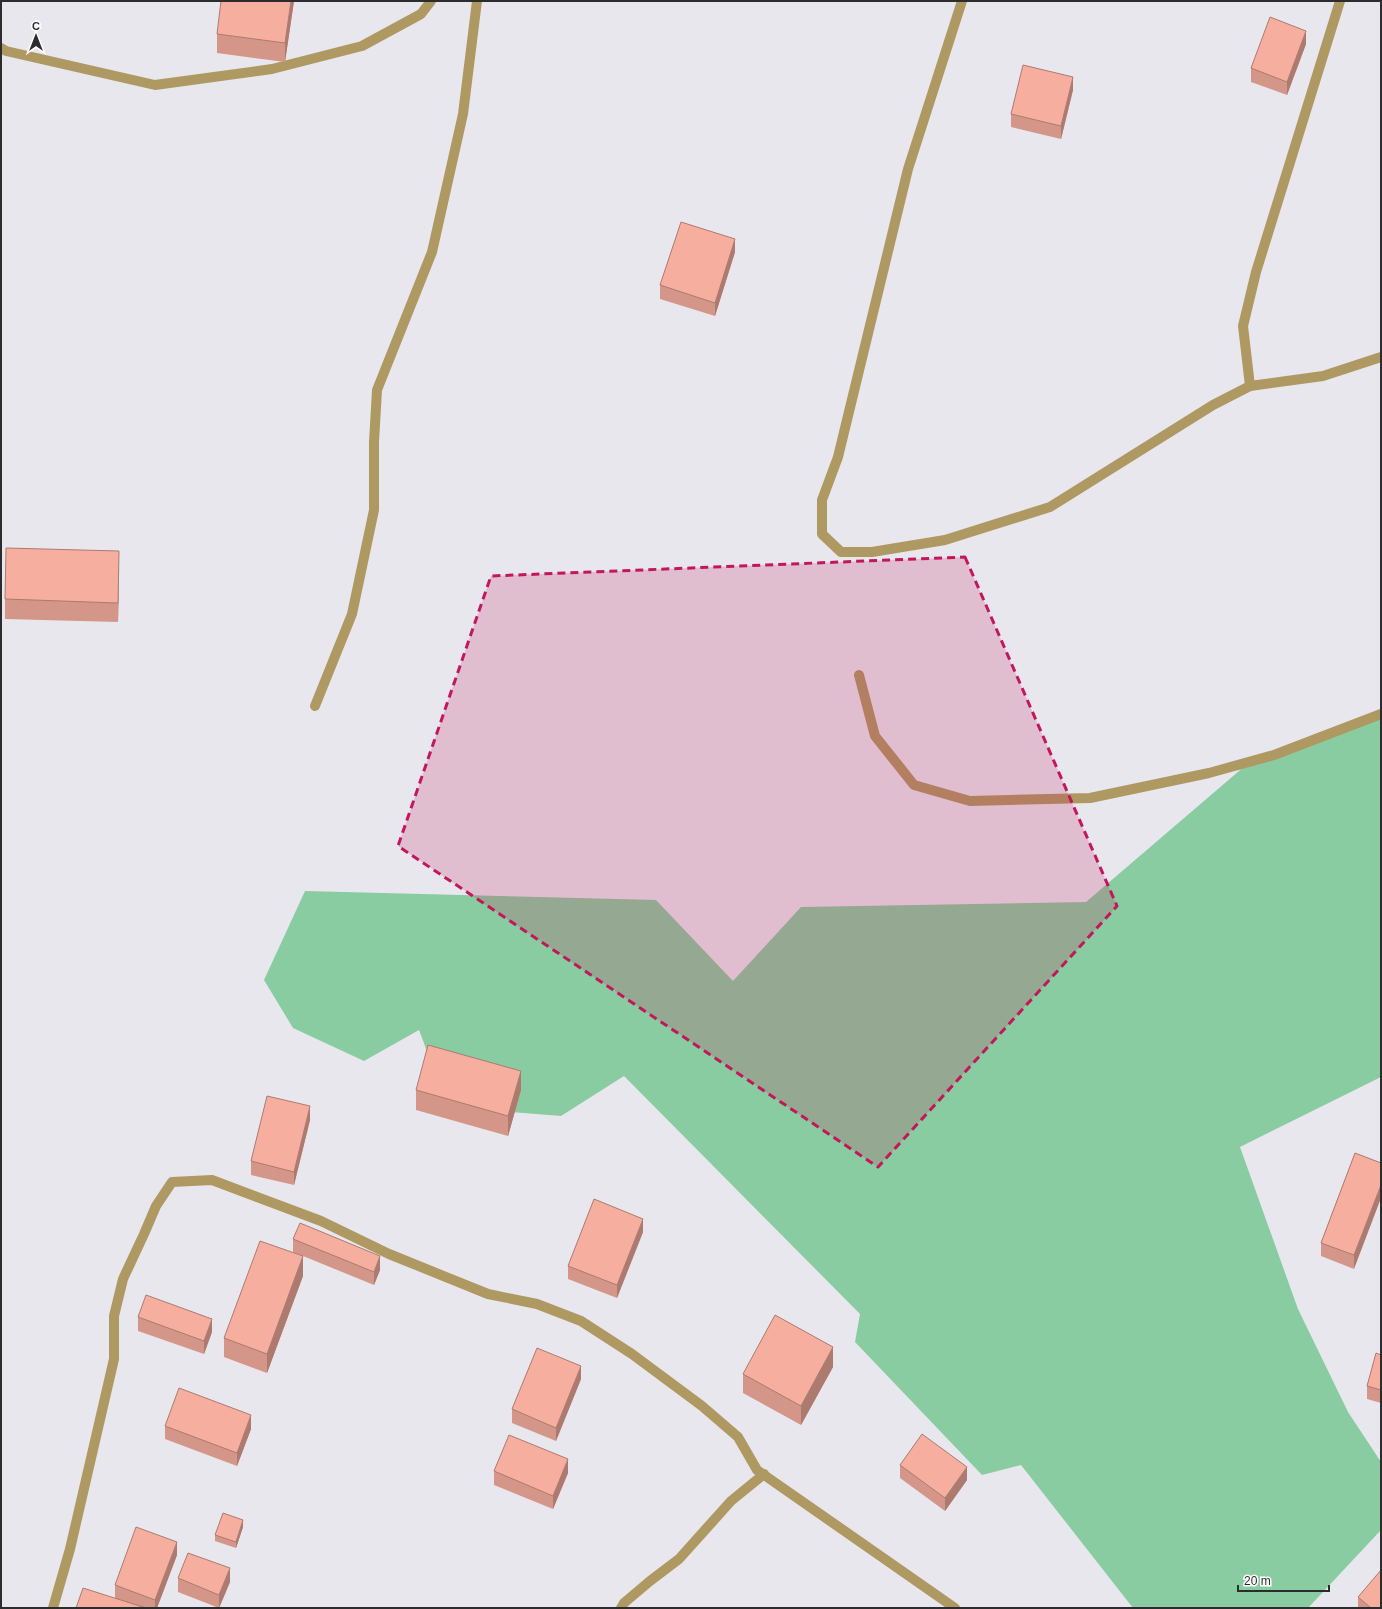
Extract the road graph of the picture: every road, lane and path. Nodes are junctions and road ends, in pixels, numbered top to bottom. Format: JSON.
{"nodes":[{"id":1,"x":431,"y":1,"type":"edge"},
{"id":2,"x":477,"y":1,"type":"edge"},
{"id":3,"x":962,"y":1,"type":"edge"},
{"id":4,"x":1340,"y":1,"type":"edge"},
{"id":5,"x":1,"y":48,"type":"edge"},
{"id":6,"x":1381,"y":357,"type":"edge"},
{"id":7,"x":1250,"y":386,"type":"junction"},
{"id":8,"x":859,"y":675,"type":"dead end"},
{"id":9,"x":315,"y":706,"type":"dead end"},
{"id":10,"x":1381,"y":714,"type":"edge"},
{"id":11,"x":764,"y":1474,"type":"junction"},
{"id":12,"x":52,"y":1608,"type":"edge"},
{"id":13,"x":621,"y":1608,"type":"edge"},
{"id":14,"x":955,"y":1608,"type":"edge"}],
"edges":[{"from":1,"to":5,"type":"street"},
{"from":2,"to":9,"type":"street"},
{"from":3,"to":7,"type":"street"},
{"from":4,"to":7,"type":"street"},
{"from":6,"to":7,"type":"street"},
{"from":8,"to":10,"type":"street"},
{"from":11,"to":12,"type":"street"},
{"from":11,"to":13,"type":"street"},
{"from":11,"to":14,"type":"street"}]}
